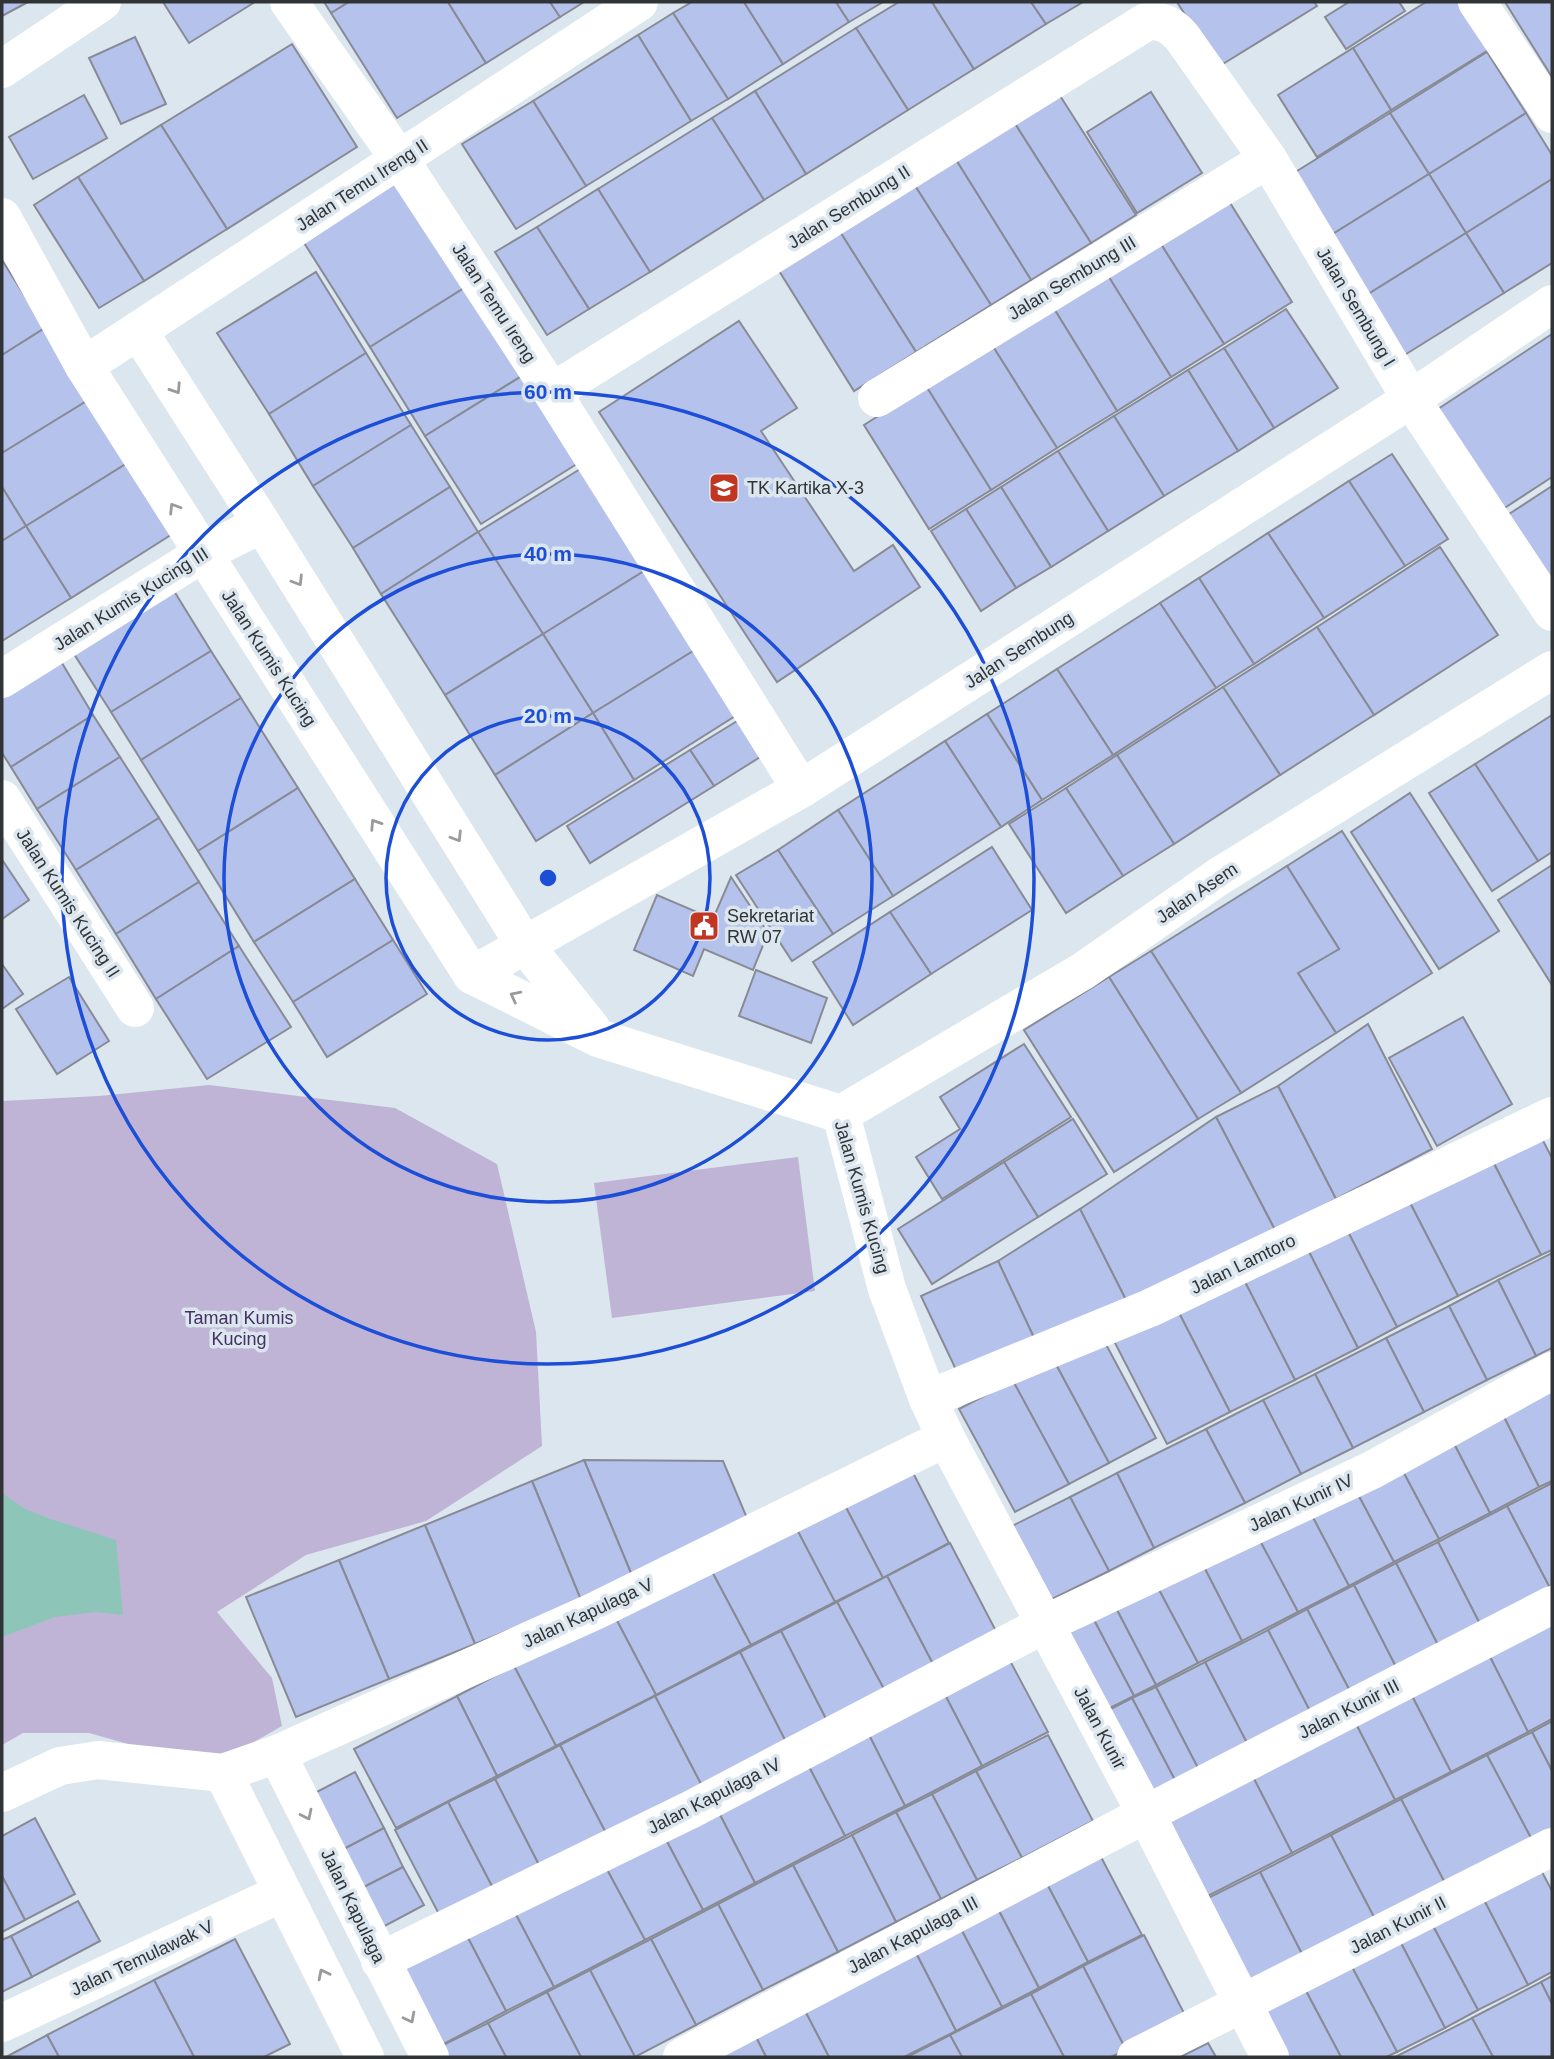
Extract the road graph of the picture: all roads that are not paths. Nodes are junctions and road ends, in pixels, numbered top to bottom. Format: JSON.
{"nodes":[{"id":1,"x":102,"y":2,"type":"edge"},
{"id":2,"x":289,"y":2,"type":"edge"},
{"id":3,"x":639,"y":2,"type":"edge"},
{"id":4,"x":1477,"y":2,"type":"edge"},
{"id":5,"x":1146,"y":22,"type":"joint"},
{"id":6,"x":2,"y":69,"type":"edge"},
{"id":7,"x":1552,"y":114,"type":"edge"},
{"id":8,"x":1268,"y":159,"type":"junction"},
{"id":9,"x":400,"y":160,"type":"junction"},
{"id":10,"x":2,"y":217,"type":"edge"},
{"id":11,"x":1552,"y":304,"type":"edge"},
{"id":12,"x":139,"y":332,"type":"junction"},
{"id":13,"x":84,"y":366,"type":"junction"},
{"id":14,"x":552,"y":392,"type":"junction"},
{"id":15,"x":877,"y":398,"type":"dead end"},
{"id":16,"x":1411,"y":399,"type":"junction"},
{"id":17,"x":262,"y":524,"type":"junction"},
{"id":18,"x":202,"y":554,"type":"junction"},
{"id":19,"x":1552,"y":612,"type":"edge"},
{"id":20,"x":1552,"y":670,"type":"edge"},
{"id":21,"x":2,"y":679,"type":"edge"},
{"id":22,"x":801,"y":789,"type":"junction"},
{"id":23,"x":2,"y":799,"type":"edge"},
{"id":24,"x":524,"y":944,"type":"junction"},
{"id":25,"x":472,"y":975,"type":"junction"},
{"id":26,"x":135,"y":1007,"type":"dead end"},
{"id":27,"x":598,"y":1038,"type":"junction"},
{"id":28,"x":841,"y":1114,"type":"junction"},
{"id":29,"x":1552,"y":1116,"type":"edge"},
{"id":30,"x":1552,"y":1371,"type":"edge"},
{"id":31,"x":928,"y":1399,"type":"junction"},
{"id":32,"x":946,"y":1438,"type":"junction"},
{"id":33,"x":1552,"y":1605,"type":"edge"},
{"id":34,"x":1045,"y":1624,"type":"junction"},
{"id":35,"x":277,"y":1754,"type":"junction"},
{"id":36,"x":223,"y":1773,"type":"junction"},
{"id":37,"x":2,"y":1793,"type":"edge"},
{"id":38,"x":1146,"y":1814,"type":"junction"},
{"id":39,"x":1552,"y":1847,"type":"edge"},
{"id":40,"x":282,"y":1892,"type":"junction"},
{"id":41,"x":380,"y":1961,"type":"junction"},
{"id":42,"x":1243,"y":2003,"type":"junction"},
{"id":43,"x":2,"y":2022,"type":"edge"},
{"id":44,"x":365,"y":2057,"type":"edge"},
{"id":45,"x":430,"y":2057,"type":"edge"},
{"id":46,"x":681,"y":2057,"type":"edge"},
{"id":47,"x":1136,"y":2057,"type":"edge"},
{"id":48,"x":1270,"y":2057,"type":"edge"}],
"edges":[{"from":1,"to":6,"type":"street"},
{"from":2,"to":9,"type":"street","name":"Jalan Temu Ireng"},
{"from":3,"to":9,"type":"street","name":"Jalan Temu Ireng II"},
{"from":4,"to":7,"type":"street"},
{"from":5,"to":8,"type":"street","name":"Jalan Sembung I"},
{"from":5,"to":14,"type":"street","name":"Jalan Sembung II"},
{"from":8,"to":15,"type":"street","name":"Jalan Sembung III"},
{"from":8,"to":16,"type":"street","name":"Jalan Sembung I"},
{"from":9,"to":12,"type":"street","name":"Jalan Temu Ireng II"},
{"from":9,"to":14,"type":"street","name":"Jalan Temu Ireng"},
{"from":10,"to":13,"type":"street","name":"Jalan Kumis Kucing"},
{"from":11,"to":16,"type":"street","name":"Jalan Sembung"},
{"from":12,"to":13,"type":"street","name":"Jalan Temu Ireng II"},
{"from":12,"to":17,"type":"street","one_way":true},
{"from":18,"to":13,"type":"street","name":"Jalan Kumis Kucing","one_way":true},
{"from":14,"to":22,"type":"street","name":"Jalan Temu Ireng"},
{"from":16,"to":19,"type":"street","name":"Jalan Sembung I"},
{"from":16,"to":22,"type":"street","name":"Jalan Sembung"},
{"from":17,"to":18,"type":"street","name":"Jalan Kumis Kucing III"},
{"from":17,"to":24,"type":"street","one_way":true},
{"from":18,"to":21,"type":"street","name":"Jalan Kumis Kucing III"},
{"from":25,"to":18,"type":"street","name":"Jalan Kumis Kucing","one_way":true},
{"from":20,"to":28,"type":"street","name":"Jalan Asem"},
{"from":22,"to":24,"type":"street","name":"Jalan Sembung"},
{"from":23,"to":26,"type":"street","name":"Jalan Kumis Kucing II"},
{"from":24,"to":25,"type":"street","name":"Jalan Sembung"},
{"from":24,"to":27,"type":"street"},
{"from":27,"to":25,"type":"street","name":"Jalan Kumis Kucing","one_way":true},
{"from":27,"to":28,"type":"street","name":"Jalan Kumis Kucing"},
{"from":28,"to":31,"type":"street","name":"Jalan Kumis Kucing"},
{"from":29,"to":31,"type":"street","name":"Jalan Lamtoro"},
{"from":30,"to":34,"type":"street","name":"Jalan Kunir IV"},
{"from":31,"to":32,"type":"street","name":"Jalan Kunir"},
{"from":32,"to":34,"type":"street","name":"Jalan Kunir"},
{"from":32,"to":35,"type":"street","name":"Jalan Kapulaga V"},
{"from":33,"to":38,"type":"street","name":"Jalan Kunir III"},
{"from":34,"to":38,"type":"street","name":"Jalan Kunir"},
{"from":34,"to":41,"type":"street","name":"Jalan Kapulaga IV"},
{"from":35,"to":36,"type":"street","name":"Jalan Kapulaga V"},
{"from":35,"to":41,"type":"street","name":"Jalan Kapulaga","one_way":true},
{"from":36,"to":37,"type":"street"},
{"from":36,"to":40,"type":"street"},
{"from":38,"to":42,"type":"street","name":"Jalan Kunir"},
{"from":38,"to":46,"type":"street","name":"Jalan Kapulaga III"},
{"from":39,"to":42,"type":"street","name":"Jalan Kunir II"},
{"from":40,"to":43,"type":"street","name":"Jalan Temulawak V"},
{"from":44,"to":40,"type":"street","one_way":true},
{"from":41,"to":45,"type":"street","name":"Jalan Kapulaga","one_way":true},
{"from":42,"to":47,"type":"street","name":"Jalan Kunir II"},
{"from":42,"to":48,"type":"street","name":"Jalan Kunir"}]}
